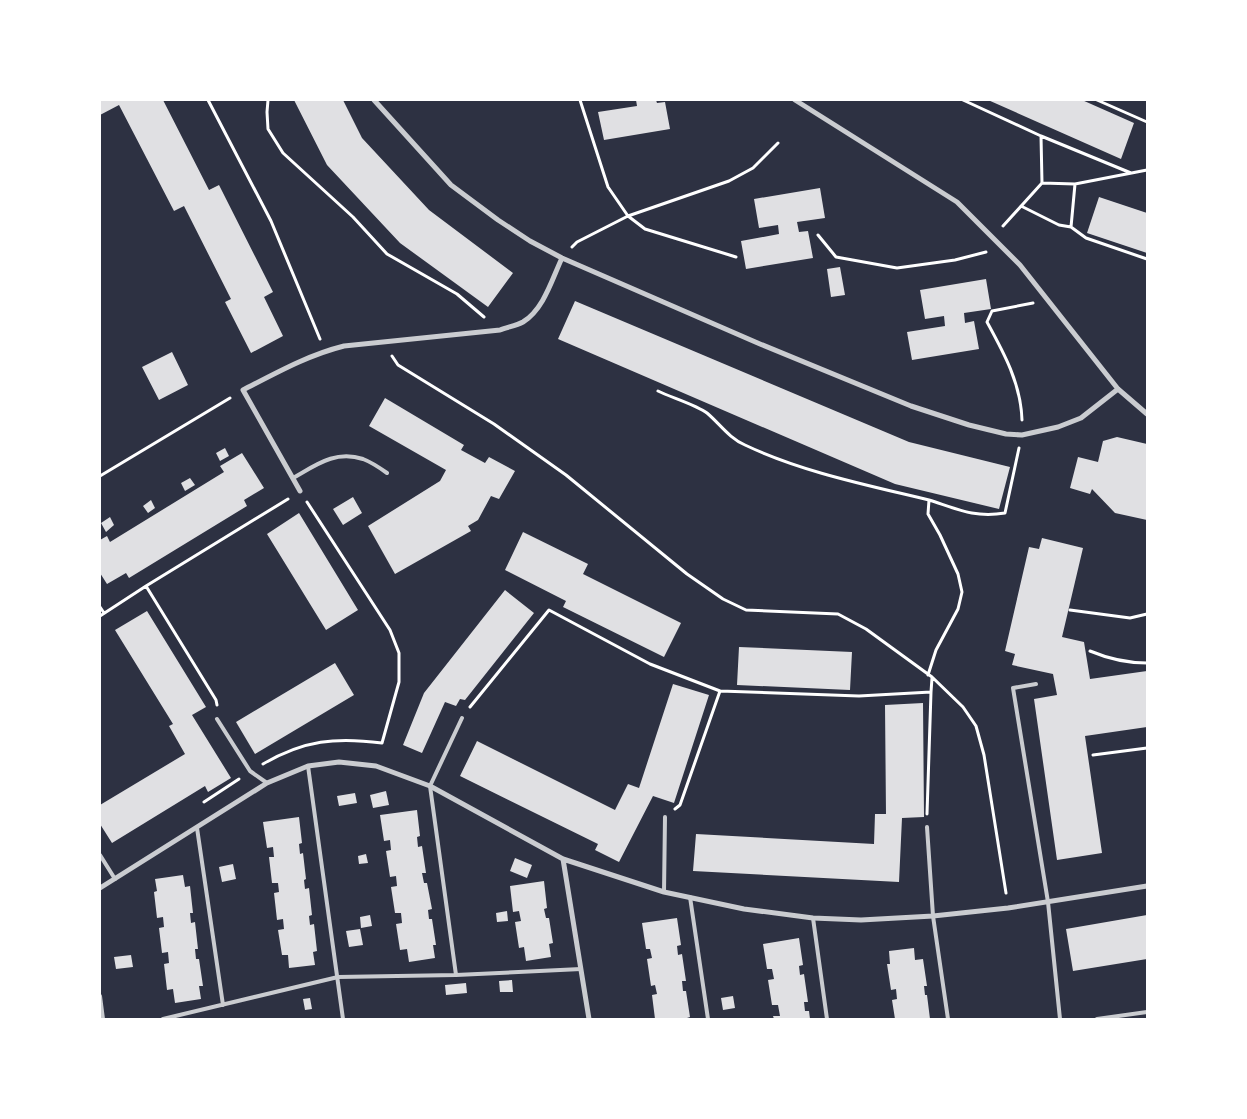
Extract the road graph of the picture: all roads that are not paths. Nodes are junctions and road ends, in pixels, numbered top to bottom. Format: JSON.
{"nodes":[{"id":1,"x":374,"y":100,"type":"edge"},
{"id":2,"x":794,"y":100,"type":"edge"},
{"id":3,"x":562,"y":258,"type":"junction"},
{"id":4,"x":1118,"y":389,"type":"junction"},
{"id":5,"x":1147,"y":414,"type":"edge"},
{"id":6,"x":387,"y":473,"type":"dead end"},
{"id":7,"x":293,"y":478,"type":"junction"},
{"id":8,"x":300,"y":491,"type":"road end"},
{"id":9,"x":1036,"y":684,"type":"dead end"},
{"id":10,"x":462,"y":718,"type":"road end"},
{"id":11,"x":217,"y":719,"type":"road end"},
{"id":12,"x":308,"y":766,"type":"junction"},
{"id":13,"x":267,"y":783,"type":"junction"},
{"id":14,"x":430,"y":786,"type":"junction"},
{"id":15,"x":665,"y":816,"type":"road end"},
{"id":16,"x":927,"y":827,"type":"road end"},
{"id":17,"x":196,"y":828,"type":"junction"},
{"id":18,"x":100,"y":854,"type":"edge"},
{"id":19,"x":563,"y":859,"type":"junction"},
{"id":20,"x":115,"y":879,"type":"junction"},
{"id":21,"x":1147,"y":886,"type":"edge"},
{"id":22,"x":100,"y":888,"type":"edge"},
{"id":23,"x":664,"y":892,"type":"junction"},
{"id":24,"x":690,"y":897,"type":"junction"},
{"id":25,"x":1048,"y":902,"type":"junction"},
{"id":26,"x":933,"y":916,"type":"junction"},
{"id":27,"x":813,"y":918,"type":"junction"},
{"id":28,"x":581,"y":969,"type":"junction"},
{"id":29,"x":456,"y":975,"type":"junction"},
{"id":30,"x":338,"y":977,"type":"junction"},
{"id":31,"x":100,"y":996,"type":"edge"},
{"id":32,"x":223,"y":1005,"type":"junction"},
{"id":33,"x":1147,"y":1012,"type":"edge"},
{"id":34,"x":104,"y":1019,"type":"edge"},
{"id":35,"x":163,"y":1019,"type":"edge"},
{"id":36,"x":343,"y":1019,"type":"edge"},
{"id":37,"x":589,"y":1019,"type":"edge"},
{"id":38,"x":708,"y":1019,"type":"edge"},
{"id":39,"x":827,"y":1019,"type":"edge"},
{"id":40,"x":948,"y":1019,"type":"edge"},
{"id":41,"x":1060,"y":1019,"type":"edge"},
{"id":42,"x":1097,"y":1019,"type":"edge"}],
"edges":[{"from":1,"to":3,"type":"street"},
{"from":2,"to":4,"type":"street"},
{"from":3,"to":4,"type":"street"},
{"from":3,"to":7,"type":"street"},
{"from":4,"to":5,"type":"street"},
{"from":6,"to":7,"type":"lane"},
{"from":7,"to":8,"type":"street"},
{"from":9,"to":25,"type":"lane"},
{"from":10,"to":14,"type":"lane"},
{"from":11,"to":13,"type":"lane"},
{"from":12,"to":13,"type":"street"},
{"from":12,"to":14,"type":"street"},
{"from":12,"to":30,"type":"lane"},
{"from":13,"to":17,"type":"street"},
{"from":14,"to":19,"type":"street"},
{"from":14,"to":29,"type":"lane"},
{"from":15,"to":23,"type":"lane"},
{"from":16,"to":26,"type":"lane"},
{"from":17,"to":20,"type":"street"},
{"from":17,"to":32,"type":"lane"},
{"from":18,"to":20,"type":"lane"},
{"from":19,"to":23,"type":"street"},
{"from":19,"to":28,"type":"street"},
{"from":20,"to":22,"type":"street"},
{"from":21,"to":25,"type":"street"},
{"from":23,"to":24,"type":"street"},
{"from":24,"to":27,"type":"street"},
{"from":24,"to":38,"type":"lane"},
{"from":25,"to":26,"type":"street"},
{"from":25,"to":41,"type":"lane"},
{"from":26,"to":27,"type":"street"},
{"from":26,"to":40,"type":"lane"},
{"from":27,"to":39,"type":"lane"},
{"from":28,"to":29,"type":"lane"},
{"from":28,"to":37,"type":"street"},
{"from":29,"to":30,"type":"lane"},
{"from":30,"to":32,"type":"lane"},
{"from":30,"to":36,"type":"lane"},
{"from":31,"to":34,"type":"lane"},
{"from":32,"to":35,"type":"lane"},
{"from":33,"to":42,"type":"lane"}]}
